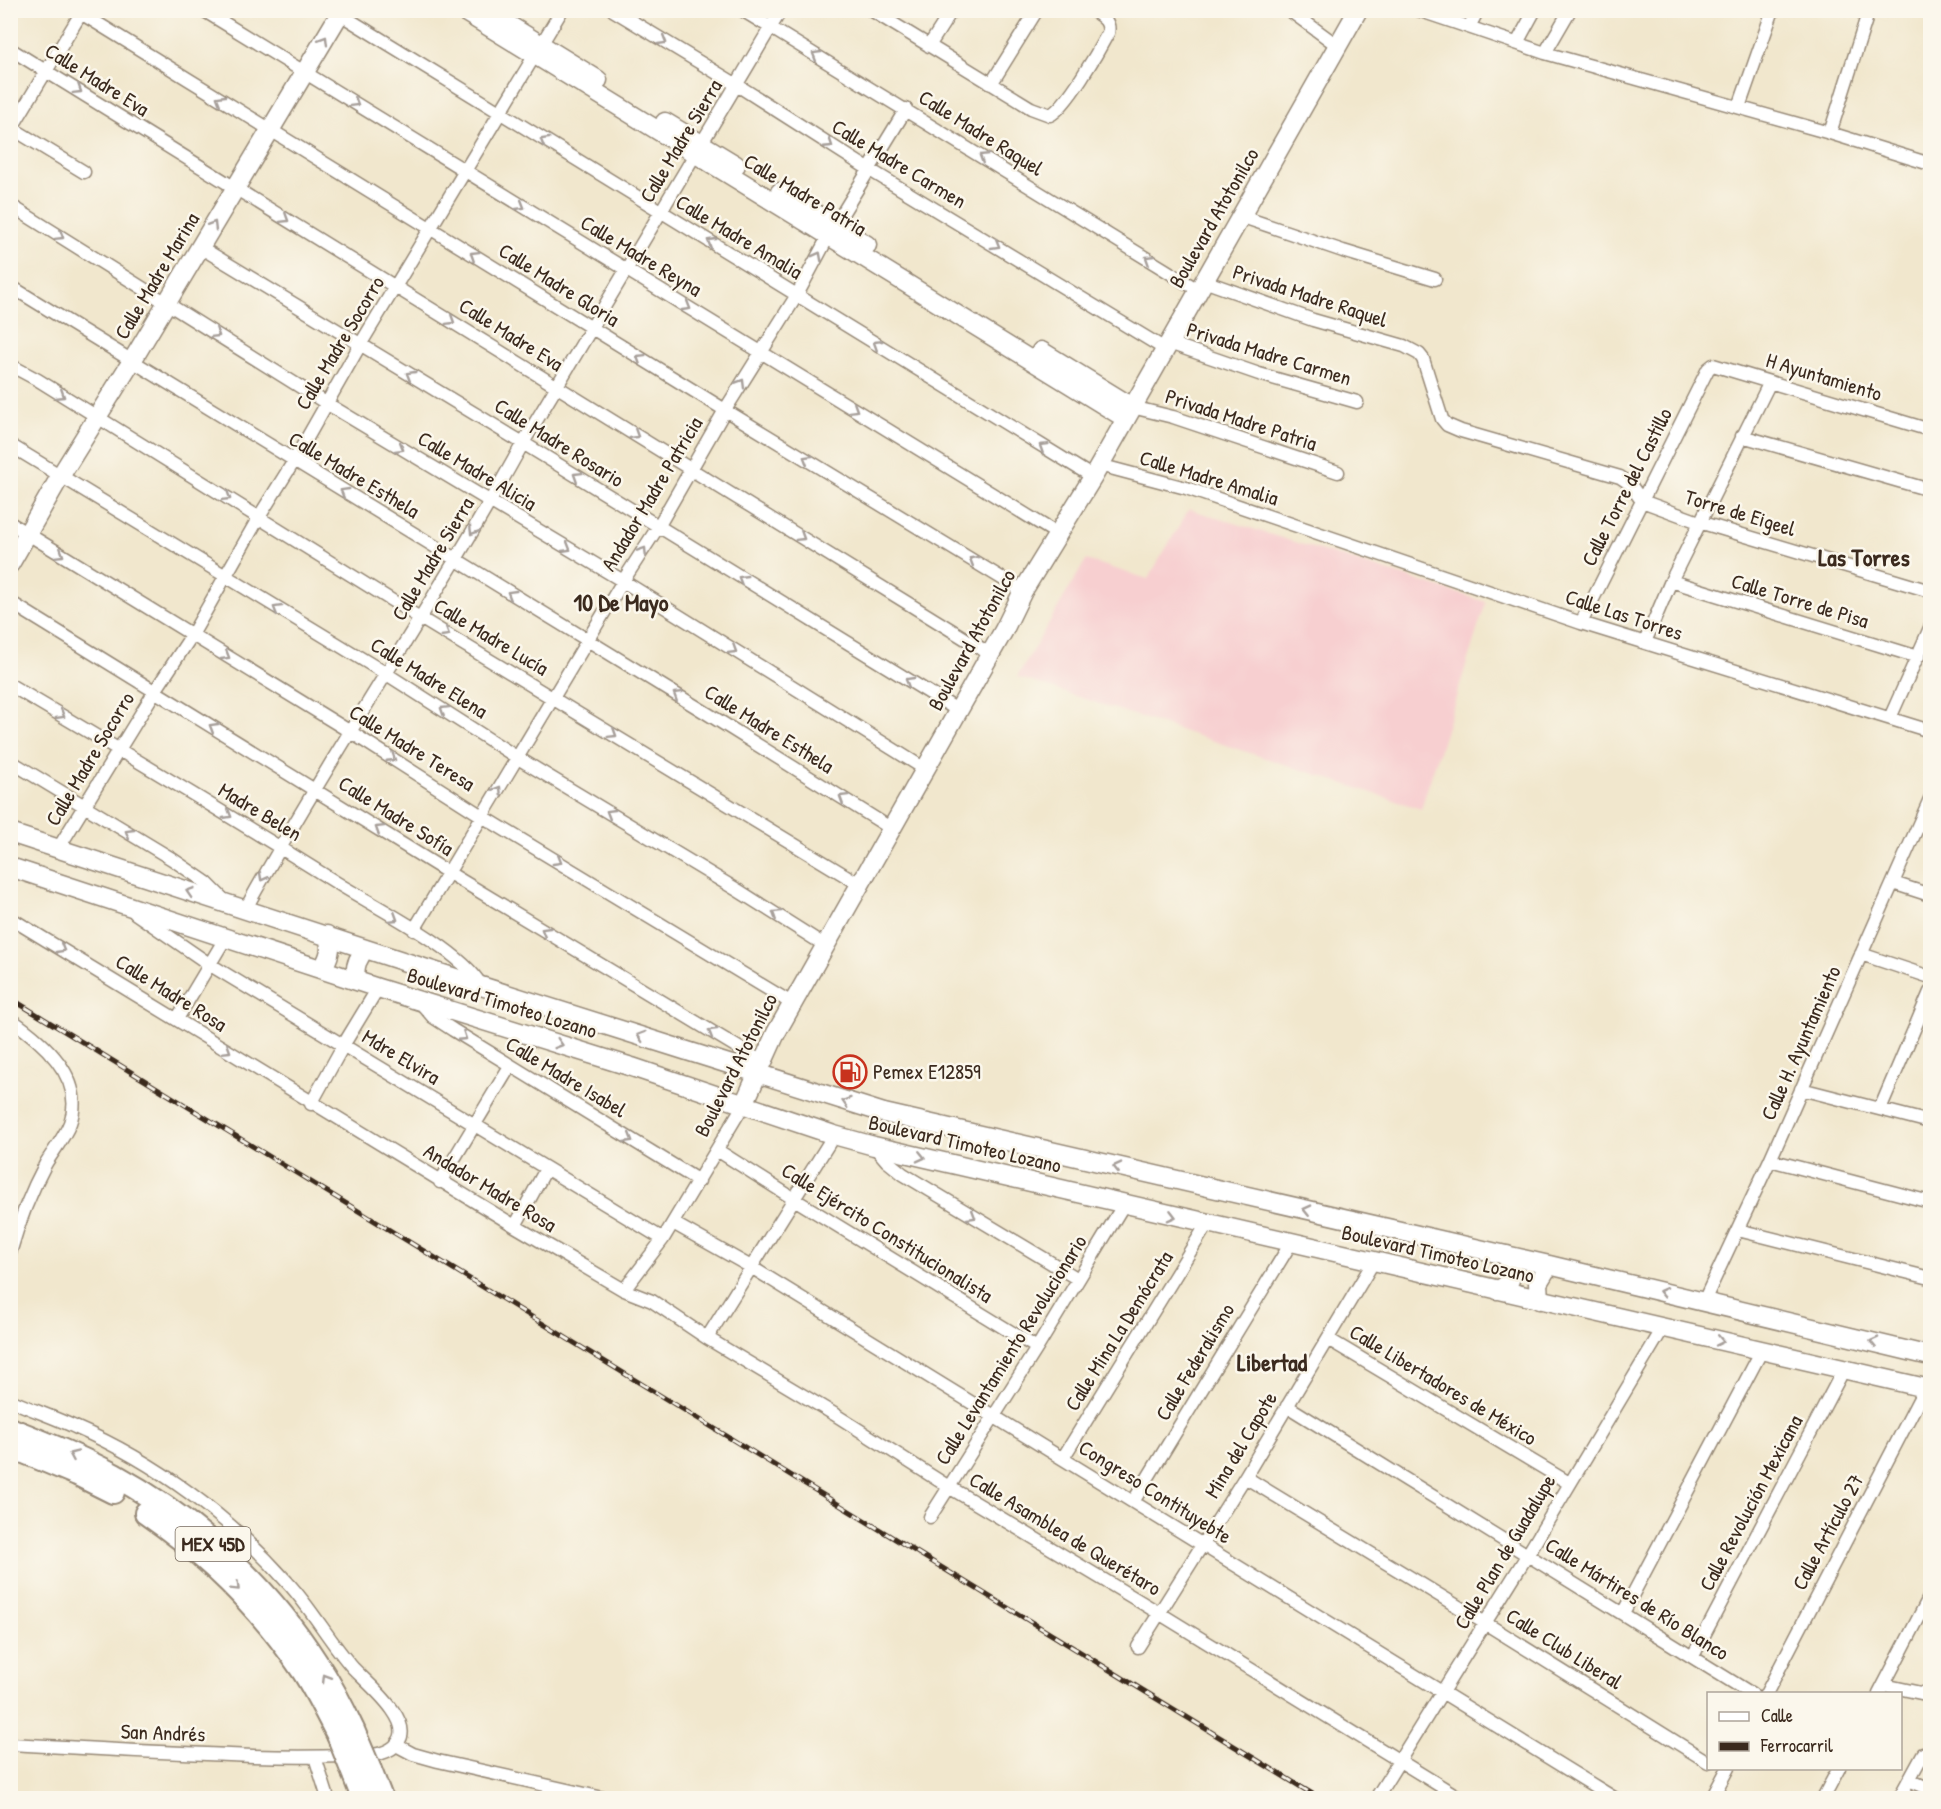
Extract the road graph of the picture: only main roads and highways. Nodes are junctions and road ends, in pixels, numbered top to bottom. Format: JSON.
{"nodes":[{"id":1,"x":462,"y":10,"type":"edge"},
{"id":2,"x":485,"y":10,"type":"edge"},
{"id":3,"x":1358,"y":10,"type":"edge"},
{"id":4,"x":339,"y":12,"type":"edge"},
{"id":5,"x":538,"y":50,"type":"junction"},
{"id":6,"x":1129,"y":412,"type":"junction"},
{"id":7,"x":10,"y":564,"type":"edge"},
{"id":8,"x":10,"y":833,"type":"edge"},
{"id":9,"x":10,"y":867,"type":"edge"},
{"id":10,"x":327,"y":935,"type":"junction"},
{"id":11,"x":366,"y":948,"type":"junction"},
{"id":12,"x":322,"y":969,"type":"junction"},
{"id":13,"x":356,"y":980,"type":"junction"},
{"id":14,"x":759,"y":1068,"type":"junction"},
{"id":15,"x":744,"y":1104,"type":"junction"},
{"id":16,"x":1507,"y":1255,"type":"junction"},
{"id":17,"x":1549,"y":1265,"type":"junction"},
{"id":18,"x":1497,"y":1290,"type":"junction"},
{"id":19,"x":1539,"y":1300,"type":"junction"},
{"id":20,"x":1930,"y":1356,"type":"edge"},
{"id":21,"x":1928,"y":1388,"type":"edge"},
{"id":22,"x":10,"y":1429,"type":"edge"},
{"id":23,"x":10,"y":1446,"type":"edge"},
{"id":24,"x":345,"y":1732,"type":"junction"},
{"id":25,"x":362,"y":1772,"type":"junction"},
{"id":26,"x":363,"y":1798,"type":"edge"},
{"id":27,"x":381,"y":1798,"type":"edge"}],
"edges":[{"from":1,"to":5,"type":"main road","name":"Calle Madre Patria"},
{"from":2,"to":5,"type":"main road","name":"Calle Madre Patria"},
{"from":3,"to":6,"type":"main road","name":"Boulevard Atotonilco"},
{"from":7,"to":4,"type":"main road","name":"Calle Madre Marina","one_way":true},
{"from":5,"to":6,"type":"main road","name":"Calle Madre Patria"},
{"from":6,"to":14,"type":"main road","name":"Boulevard Atotonilco"},
{"from":10,"to":8,"type":"main road","name":"Boulevard Timoteo Lozano","one_way":true},
{"from":9,"to":12,"type":"main road","name":"Boulevard Timoteo Lozano"},
{"from":10,"to":11,"type":"main road","name":"Boulevard Timoteo Lozano"},
{"from":10,"to":12,"type":"main road"},
{"from":11,"to":13,"type":"main road"},
{"from":14,"to":11,"type":"main road","name":"Boulevard Timoteo Lozano","one_way":true},
{"from":12,"to":13,"type":"main road","name":"Boulevard Timoteo Lozano"},
{"from":13,"to":15,"type":"main road","name":"Boulevard Timoteo Lozano","one_way":true},
{"from":14,"to":15,"type":"main road","name":"Boulevard Atotonilco"},
{"from":16,"to":14,"type":"main road","name":"Boulevard Timoteo Lozano","one_way":true},
{"from":15,"to":18,"type":"main road","name":"Boulevard Timoteo Lozano","one_way":true},
{"from":16,"to":17,"type":"main road","name":"Boulevard Timoteo Lozano"},
{"from":16,"to":18,"type":"main road"},
{"from":17,"to":19,"type":"main road"},
{"from":20,"to":17,"type":"main road","name":"Boulevard Timoteo Lozano","one_way":true},
{"from":18,"to":19,"type":"main road","name":"Boulevard Timoteo Lozano"},
{"from":19,"to":21,"type":"main road","name":"Boulevard Timoteo Lozano","one_way":true},
{"from":24,"to":22,"type":"highway","number":"MEX 45D","one_way":true},
{"from":23,"to":24,"type":"highway","number":"MEX 45D","one_way":true},
{"from":24,"to":25,"type":"highway","number":"MEX 45D","bridge":true},
{"from":25,"to":26,"type":"highway","number":"MEX 45D"},
{"from":25,"to":27,"type":"highway","number":"MEX 45D"}]}
